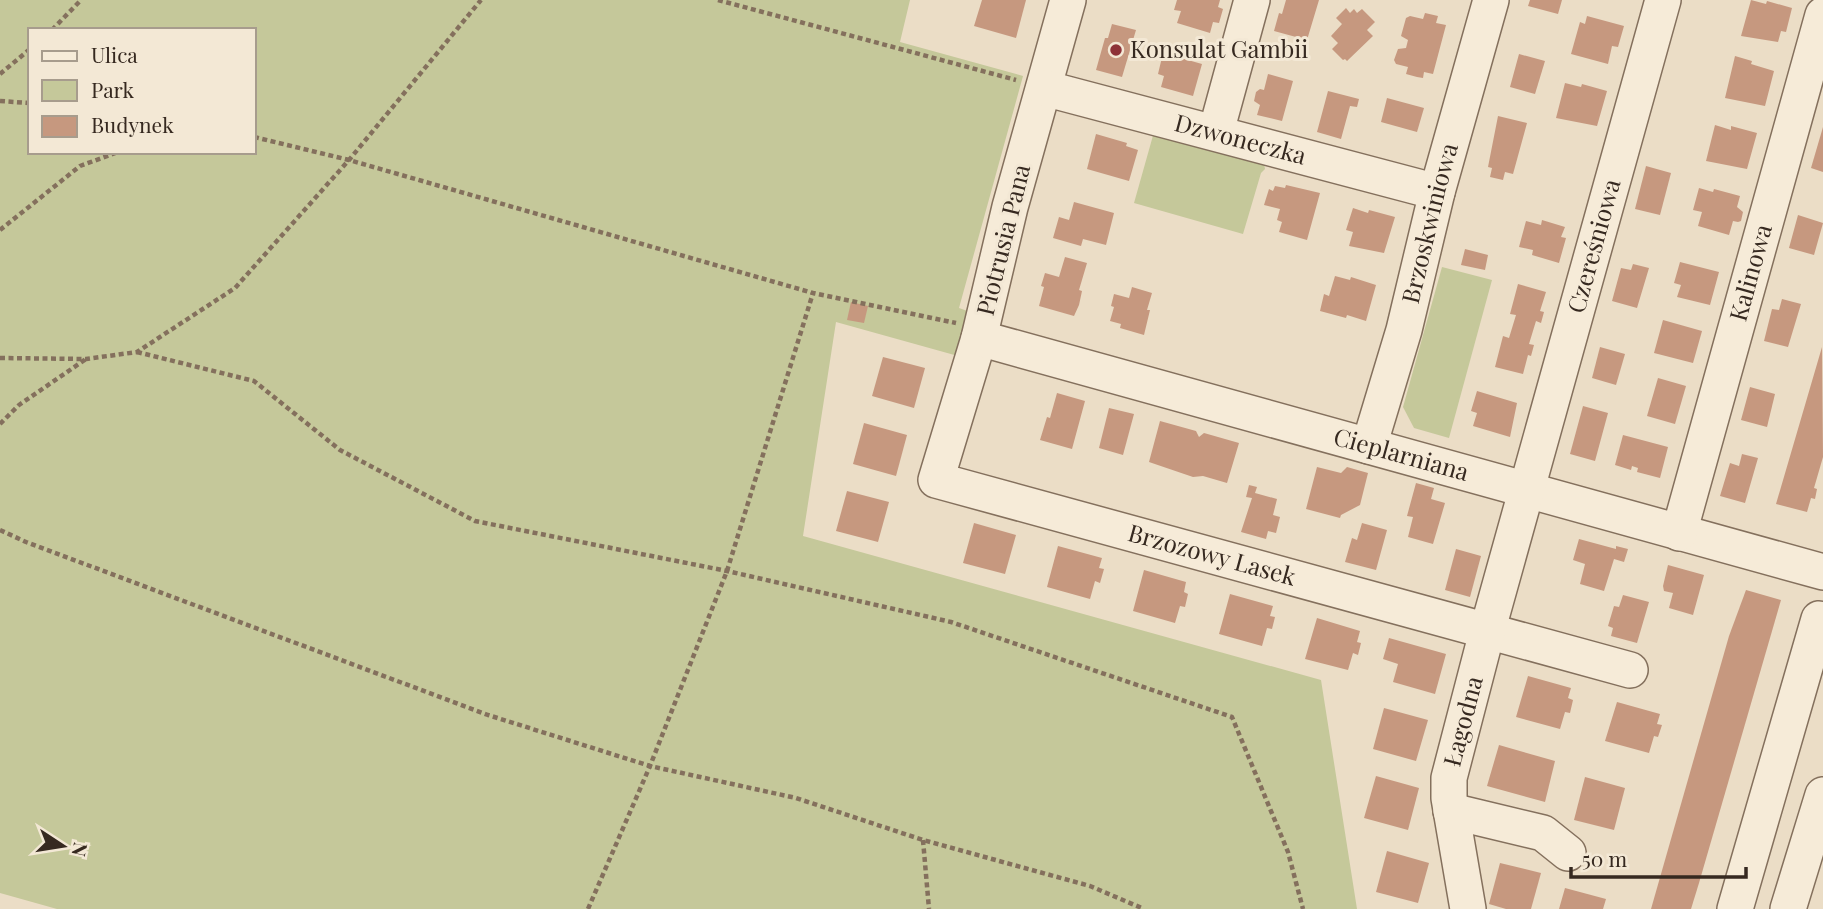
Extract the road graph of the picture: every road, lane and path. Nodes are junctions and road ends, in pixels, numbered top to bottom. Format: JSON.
{"nodes":[{"id":1,"x":81,"y":0,"type":"edge"},
{"id":2,"x":481,"y":0,"type":"edge"},
{"id":3,"x":718,"y":0,"type":"edge"},
{"id":4,"x":1068,"y":0,"type":"edge"},
{"id":5,"x":1252,"y":0,"type":"edge"},
{"id":6,"x":1491,"y":0,"type":"edge"},
{"id":7,"x":1663,"y":0,"type":"edge"},
{"id":8,"x":1823,"y":15,"type":"edge"},
{"id":9,"x":54,"y":28,"type":"edge"},
{"id":10,"x":28,"y":51,"type":"edge"},
{"id":11,"x":0,"y":74,"type":"edge"},
{"id":12,"x":1044,"y":88,"type":"junction"},
{"id":13,"x":0,"y":101,"type":"edge"},
{"id":14,"x":28,"y":103,"type":"edge"},
{"id":15,"x":1216,"y":132,"type":"junction"},
{"id":16,"x":256,"y":137,"type":"edge"},
{"id":17,"x":113,"y":154,"type":"edge"},
{"id":18,"x":349,"y":160,"type":"junction"},
{"id":19,"x":1437,"y":192,"type":"junction"},
{"id":20,"x":0,"y":230,"type":"edge"},
{"id":21,"x":813,"y":293,"type":"junction"},
{"id":22,"x":981,"y":333,"type":"junction"},
{"id":23,"x":137,"y":352,"type":"junction"},
{"id":24,"x":0,"y":358,"type":"edge"},
{"id":25,"x":86,"y":359,"type":"junction"},
{"id":26,"x":0,"y":424,"type":"edge"},
{"id":27,"x":1369,"y":446,"type":"junction"},
{"id":28,"x":936,"y":480,"type":"joint"},
{"id":29,"x":1528,"y":491,"type":"junction"},
{"id":30,"x":0,"y":530,"type":"edge"},
{"id":31,"x":1679,"y":533,"type":"junction"},
{"id":32,"x":727,"y":571,"type":"junction"},
{"id":33,"x":1823,"y":572,"type":"edge"},
{"id":34,"x":1819,"y":619,"type":"dead end"},
{"id":35,"x":1487,"y":632,"type":"junction"},
{"id":36,"x":1630,"y":670,"type":"dead end"},
{"id":37,"x":650,"y":766,"type":"junction"},
{"id":38,"x":1823,"y":795,"type":"edge"},
{"id":39,"x":1451,"y":811,"type":"junction"},
{"id":40,"x":1757,"y":833,"type":"junction"},
{"id":41,"x":923,"y":840,"type":"junction"},
{"id":42,"x":1807,"y":849,"type":"junction"},
{"id":43,"x":1568,"y":853,"type":"dead end"},
{"id":44,"x":588,"y":909,"type":"edge"},
{"id":45,"x":929,"y":909,"type":"edge"},
{"id":46,"x":1144,"y":909,"type":"edge"},
{"id":47,"x":1303,"y":909,"type":"edge"},
{"id":48,"x":1468,"y":909,"type":"edge"},
{"id":49,"x":1735,"y":909,"type":"edge"},
{"id":50,"x":1788,"y":909,"type":"edge"}],
"edges":[{"from":1,"to":9,"type":"path"},
{"from":2,"to":18,"type":"path"},
{"from":3,"to":12,"type":"path"},
{"from":4,"to":12,"type":"street","name":"Piotrusia Pana"},
{"from":5,"to":15,"type":"street"},
{"from":6,"to":19,"type":"street","name":"Brzoskwiniowa"},
{"from":7,"to":29,"type":"street","name":"Czereśniowa"},
{"from":8,"to":31,"type":"street","name":"Kalinowa"},
{"from":10,"to":11,"type":"path"},
{"from":12,"to":15,"type":"street","name":"Dzwoneczka"},
{"from":12,"to":22,"type":"street","name":"Piotrusia Pana"},
{"from":13,"to":14,"type":"path"},
{"from":15,"to":19,"type":"street","name":"Dzwoneczka"},
{"from":16,"to":18,"type":"path"},
{"from":17,"to":20,"type":"path"},
{"from":18,"to":21,"type":"path"},
{"from":18,"to":23,"type":"path"},
{"from":19,"to":27,"type":"street","name":"Brzoskwiniowa"},
{"from":21,"to":22,"type":"path"},
{"from":21,"to":32,"type":"path"},
{"from":22,"to":27,"type":"street","name":"Cieplarniana"},
{"from":22,"to":28,"type":"street","name":"Piotrusia Pana"},
{"from":23,"to":25,"type":"path"},
{"from":23,"to":32,"type":"path"},
{"from":24,"to":25,"type":"path"},
{"from":25,"to":26,"type":"path"},
{"from":27,"to":29,"type":"street","name":"Cieplarniana"},
{"from":28,"to":35,"type":"street","name":"Brzozowy Lasek"},
{"from":29,"to":31,"type":"street","name":"Cieplarniana"},
{"from":29,"to":35,"type":"street","name":"Łagodna"},
{"from":30,"to":37,"type":"path"},
{"from":31,"to":33,"type":"street","name":"Cieplarniana"},
{"from":32,"to":37,"type":"path"},
{"from":32,"to":47,"type":"path"},
{"from":34,"to":40,"type":"street"},
{"from":35,"to":36,"type":"street"},
{"from":35,"to":39,"type":"street","name":"Łagodna"},
{"from":37,"to":41,"type":"path"},
{"from":37,"to":44,"type":"path"},
{"from":38,"to":42,"type":"street"},
{"from":39,"to":43,"type":"street"},
{"from":39,"to":48,"type":"street","name":"Łagodna"},
{"from":40,"to":42,"type":"street"},
{"from":40,"to":49,"type":"street"},
{"from":41,"to":45,"type":"path"},
{"from":41,"to":46,"type":"path"},
{"from":42,"to":50,"type":"street"}]}
